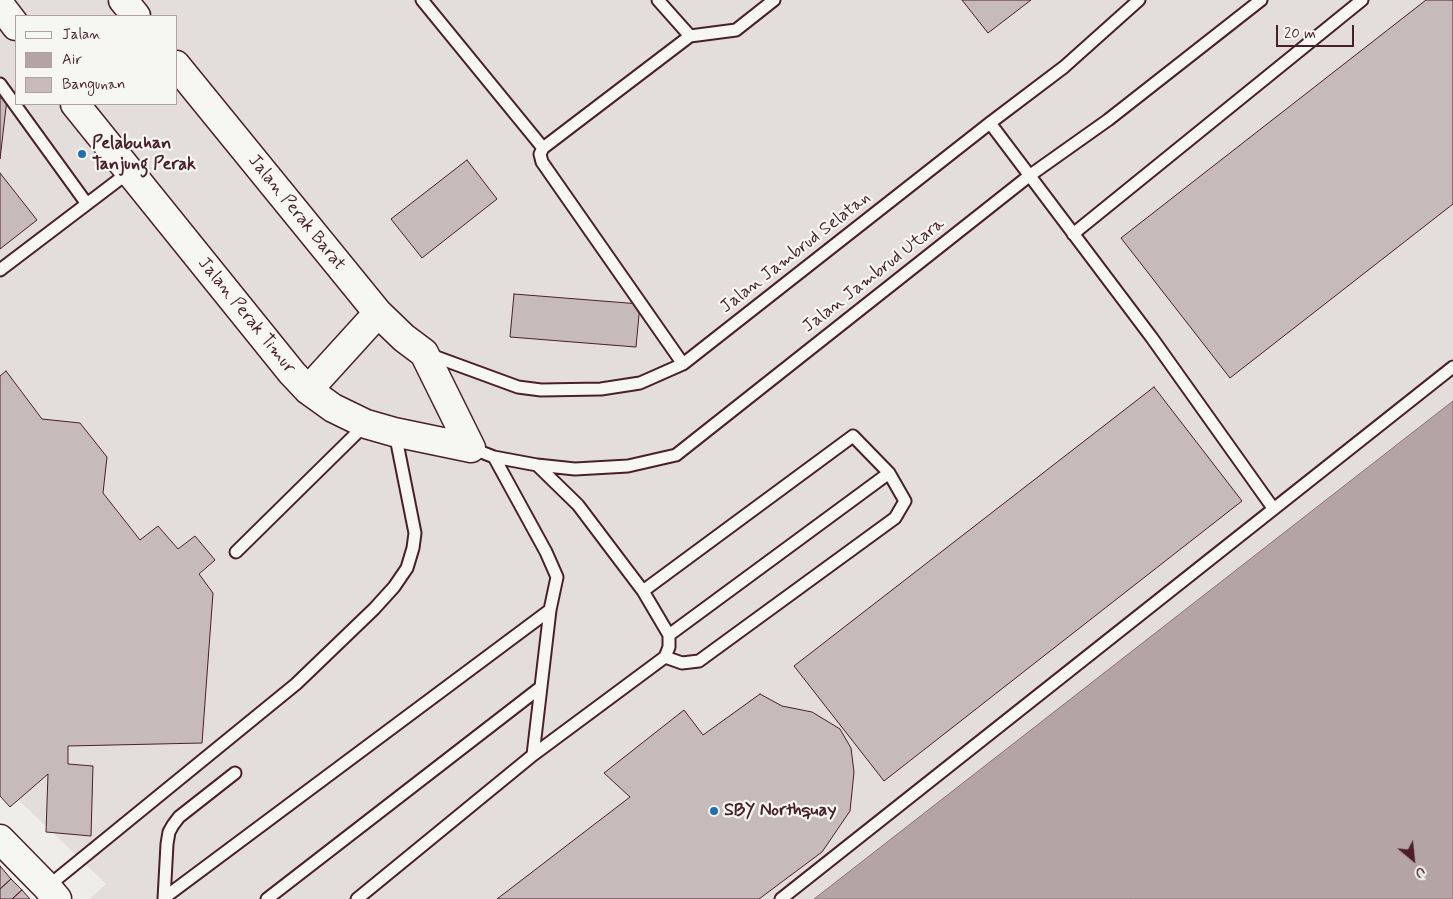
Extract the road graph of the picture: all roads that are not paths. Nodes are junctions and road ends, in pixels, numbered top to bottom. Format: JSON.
{"nodes":[{"id":1,"x":123,"y":0,"type":"edge"},
{"id":2,"x":422,"y":0,"type":"edge"},
{"id":3,"x":658,"y":0,"type":"edge"},
{"id":4,"x":774,"y":0,"type":"edge"},
{"id":5,"x":1139,"y":0,"type":"edge"},
{"id":6,"x":1261,"y":0,"type":"edge"},
{"id":7,"x":1362,"y":0,"type":"edge"},
{"id":8,"x":0,"y":5,"type":"edge"},
{"id":9,"x":135,"y":15,"type":"edge"},
{"id":10,"x":15,"y":25,"type":"edge"},
{"id":11,"x":690,"y":36,"type":"junction"},
{"id":12,"x":178,"y":68,"type":"edge"},
{"id":13,"x":0,"y":84,"type":"edge"},
{"id":14,"x":15,"y":105,"type":"edge"},
{"id":15,"x":15,"y":105,"type":"edge"},
{"id":16,"x":76,"y":105,"type":"edge"},
{"id":17,"x":990,"y":123,"type":"junction"},
{"id":18,"x":543,"y":148,"type":"junction"},
{"id":19,"x":129,"y":172,"type":"junction"},
{"id":20,"x":1029,"y":176,"type":"junction"},
{"id":21,"x":87,"y":204,"type":"junction"},
{"id":22,"x":1073,"y":234,"type":"junction"},
{"id":23,"x":0,"y":270,"type":"edge"},
{"id":24,"x":378,"y":313,"type":"junction"},
{"id":25,"x":424,"y":353,"type":"junction"},
{"id":26,"x":683,"y":364,"type":"junction"},
{"id":27,"x":1453,"y":367,"type":"edge"},
{"id":28,"x":308,"y":390,"type":"junction"},
{"id":29,"x":366,"y":424,"type":"junction"},
{"id":30,"x":394,"y":432,"type":"junction"},
{"id":31,"x":483,"y":453,"type":"junction"},
{"id":32,"x":537,"y":465,"type":"junction"},
{"id":33,"x":889,"y":473,"type":"junction"},
{"id":34,"x":1273,"y":508,"type":"junction"},
{"id":35,"x":236,"y":552,"type":"dead end"},
{"id":36,"x":643,"y":591,"type":"junction"},
{"id":37,"x":550,"y":610,"type":"junction"},
{"id":38,"x":669,"y":634,"type":"junction"},
{"id":39,"x":665,"y":657,"type":"junction"},
{"id":40,"x":541,"y":687,"type":"junction"},
{"id":41,"x":533,"y":756,"type":"junction"},
{"id":42,"x":235,"y":773,"type":"dead end"},
{"id":43,"x":0,"y":839,"type":"edge"},
{"id":44,"x":52,"y":893,"type":"edge"},
{"id":45,"x":164,"y":898,"type":"edge"},
{"id":46,"x":267,"y":899,"type":"edge"},
{"id":47,"x":357,"y":899,"type":"edge"},
{"id":48,"x":781,"y":899,"type":"edge"}],
"edges":[{"from":1,"to":9,"type":"main road"},
{"from":2,"to":18,"type":"lane"},
{"from":3,"to":11,"type":"lane"},
{"from":4,"to":11,"type":"lane"},
{"from":5,"to":17,"type":"lane","name":"Jalan Jambrud Selatan"},
{"from":6,"to":20,"type":"lane","name":"Jalan Jambrud Utara"},
{"from":7,"to":22,"type":"lane"},
{"from":8,"to":10,"type":"main road"},
{"from":11,"to":18,"type":"lane"},
{"from":12,"to":24,"type":"main road","name":"Jalan Perak Barat"},
{"from":13,"to":14,"type":"lane"},
{"from":15,"to":21,"type":"lane"},
{"from":16,"to":19,"type":"main road","name":"Jalan Perak Timur"},
{"from":17,"to":20,"type":"lane"},
{"from":17,"to":26,"type":"lane","name":"Jalan Jambrud Selatan"},
{"from":18,"to":26,"type":"lane"},
{"from":19,"to":21,"type":"lane"},
{"from":19,"to":28,"type":"main road","name":"Jalan Perak Timur"},
{"from":20,"to":22,"type":"lane"},
{"from":20,"to":32,"type":"lane","name":"Jalan Jambrud Utara"},
{"from":21,"to":23,"type":"lane"},
{"from":22,"to":34,"type":"lane"},
{"from":24,"to":25,"type":"main road","name":"Jalan Perak Barat"},
{"from":24,"to":28,"type":"main road"},
{"from":25,"to":26,"type":"lane","name":"Jalan Jambrud Selatan"},
{"from":25,"to":31,"type":"main road"},
{"from":27,"to":34,"type":"lane"},
{"from":28,"to":29,"type":"main road","name":"Jalan Perak Timur"},
{"from":29,"to":30,"type":"main road","name":"Jalan Perak Timur"},
{"from":29,"to":35,"type":"lane"},
{"from":30,"to":31,"type":"main road","name":"Jalan Perak Timur"},
{"from":30,"to":44,"type":"lane"},
{"from":31,"to":32,"type":"lane","name":"Jalan Jambrud Utara"},
{"from":31,"to":37,"type":"lane"},
{"from":32,"to":36,"type":"lane"},
{"from":33,"to":36,"type":"lane"},
{"from":33,"to":38,"type":"lane"},
{"from":33,"to":39,"type":"lane"},
{"from":34,"to":48,"type":"lane"},
{"from":36,"to":38,"type":"lane"},
{"from":37,"to":40,"type":"lane"},
{"from":37,"to":45,"type":"lane"},
{"from":38,"to":39,"type":"lane"},
{"from":39,"to":41,"type":"lane"},
{"from":40,"to":41,"type":"lane"},
{"from":40,"to":46,"type":"lane"},
{"from":41,"to":47,"type":"lane"},
{"from":42,"to":45,"type":"lane"},
{"from":43,"to":44,"type":"main road"}]}
